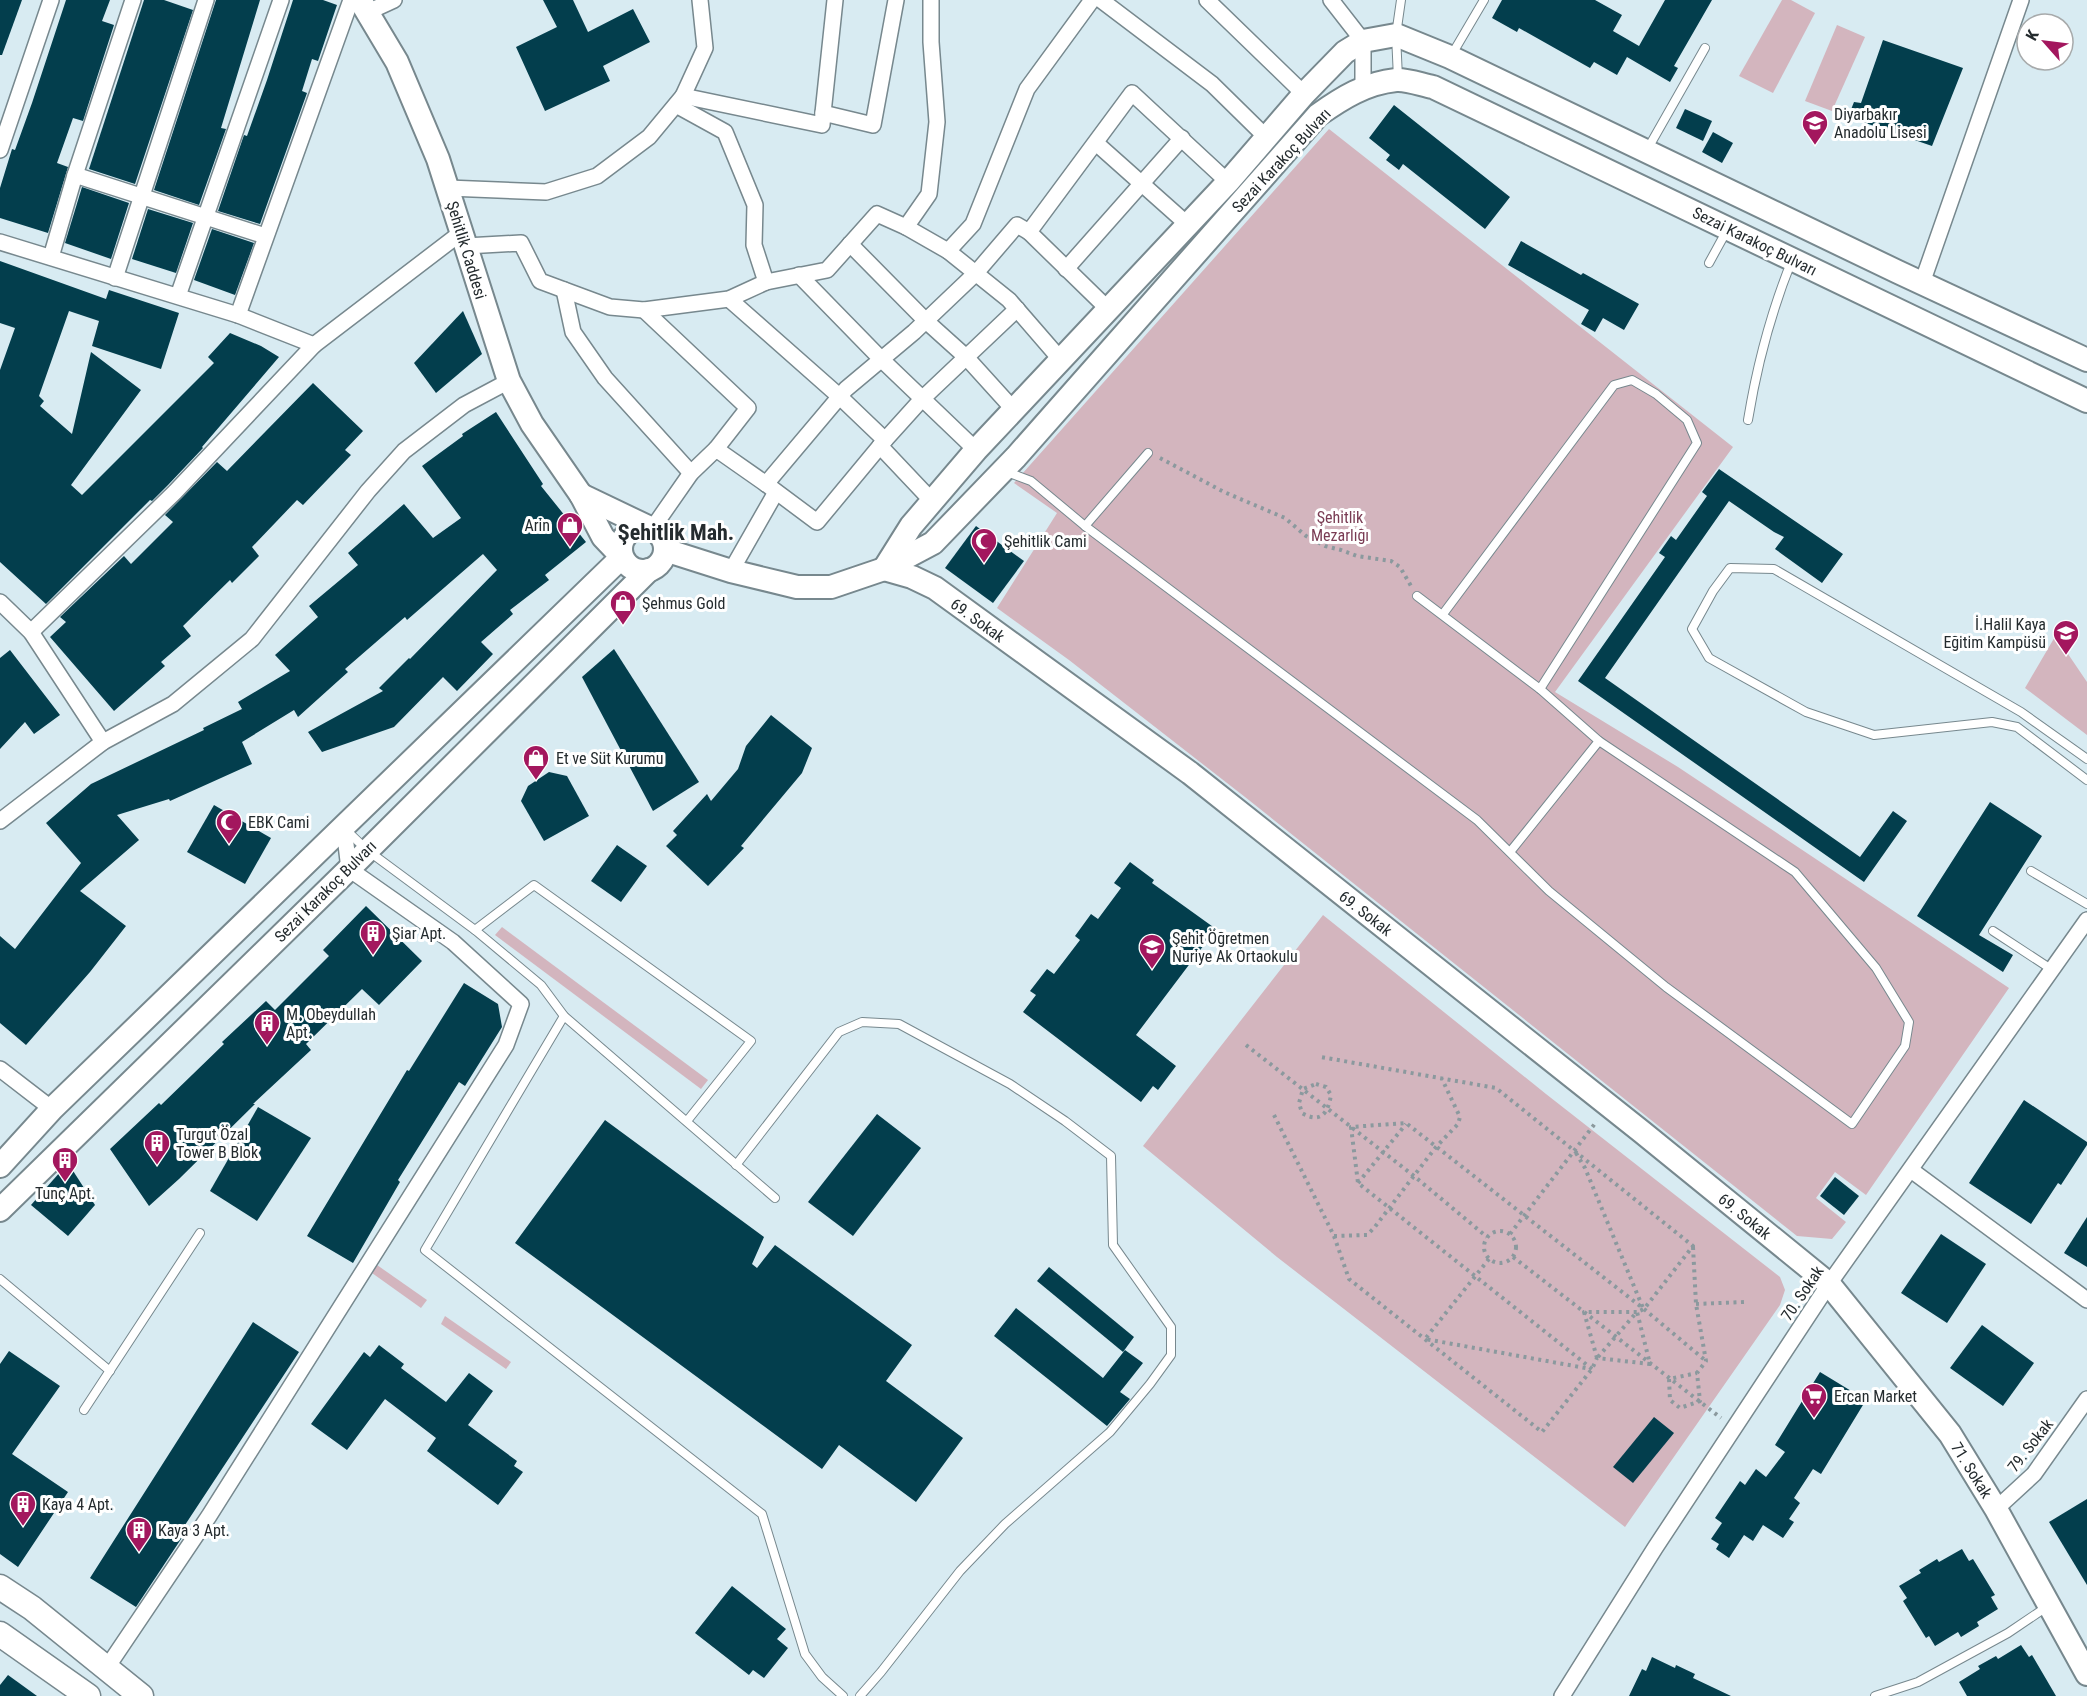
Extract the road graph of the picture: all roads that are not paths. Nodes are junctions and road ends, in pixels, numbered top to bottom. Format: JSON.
{"nodes":[{"id":1,"x":51,"y":0,"type":"edge"},
{"id":2,"x":133,"y":0,"type":"edge"},
{"id":3,"x":206,"y":0,"type":"edge"},
{"id":4,"x":281,"y":0,"type":"edge"},
{"id":5,"x":394,"y":0,"type":"edge"},
{"id":6,"x":700,"y":0,"type":"edge"},
{"id":7,"x":835,"y":0,"type":"edge"},
{"id":8,"x":896,"y":0,"type":"edge"},
{"id":9,"x":932,"y":0,"type":"edge"},
{"id":10,"x":1092,"y":0,"type":"edge"},
{"id":11,"x":1101,"y":0,"type":"edge"},
{"id":12,"x":1207,"y":0,"type":"edge"},
{"id":13,"x":1331,"y":0,"type":"edge"},
{"id":14,"x":1401,"y":0,"type":"edge"},
{"id":15,"x":1484,"y":0,"type":"edge"},
{"id":16,"x":2021,"y":0,"type":"edge"},
{"id":17,"x":360,"y":4,"type":"edge"},
{"id":18,"x":1396,"y":36,"type":"junction"},
{"id":19,"x":1363,"y":41,"type":"junction"},
{"id":20,"x":1705,"y":48,"type":"dead end"},
{"id":21,"x":1450,"y":57,"type":"junction"},
{"id":22,"x":1398,"y":79,"type":"junction"},
{"id":23,"x":1363,"y":88,"type":"junction"},
{"id":24,"x":1304,"y":94,"type":"junction"},
{"id":25,"x":680,"y":100,"type":"junction"},
{"id":26,"x":823,"y":113,"type":"junction"},
{"id":27,"x":1182,"y":138,"type":"junction"},
{"id":28,"x":1267,"y":138,"type":"junction"},
{"id":29,"x":1095,"y":142,"type":"junction"},
{"id":30,"x":0,"y":150,"type":"edge"},
{"id":31,"x":1646,"y":151,"type":"junction"},
{"id":32,"x":75,"y":174,"type":"junction"},
{"id":33,"x":1228,"y":182,"type":"junction"},
{"id":34,"x":1141,"y":185,"type":"junction"},
{"id":35,"x":448,"y":188,"type":"junction"},
{"id":36,"x":141,"y":196,"type":"junction"},
{"id":37,"x":206,"y":217,"type":"junction"},
{"id":38,"x":1187,"y":224,"type":"junction"},
{"id":39,"x":906,"y":227,"type":"junction"},
{"id":40,"x":1728,"y":228,"type":"junction"},
{"id":41,"x":1029,"y":232,"type":"junction"},
{"id":42,"x":265,"y":236,"type":"junction"},
{"id":43,"x":464,"y":239,"type":"junction"},
{"id":44,"x":0,"y":242,"type":"edge"},
{"id":45,"x":850,"y":244,"type":"junction"},
{"id":46,"x":948,"y":251,"type":"junction"},
{"id":47,"x":51,"y":257,"type":"junction"},
{"id":48,"x":1792,"y":259,"type":"junction"},
{"id":49,"x":1709,"y":263,"type":"dead end"},
{"id":50,"x":1066,"y":269,"type":"junction"},
{"id":51,"x":976,"y":273,"type":"junction"},
{"id":52,"x":799,"y":275,"type":"junction"},
{"id":53,"x":115,"y":278,"type":"junction"},
{"id":54,"x":766,"y":282,"type":"junction"},
{"id":55,"x":1922,"y":283,"type":"junction"},
{"id":56,"x":564,"y":290,"type":"junction"},
{"id":57,"x":178,"y":296,"type":"junction"},
{"id":58,"x":729,"y":299,"type":"junction"},
{"id":59,"x":1017,"y":309,"type":"junction"},
{"id":60,"x":644,"y":310,"type":"junction"},
{"id":61,"x":1109,"y":310,"type":"junction"},
{"id":62,"x":238,"y":315,"type":"junction"},
{"id":63,"x":926,"y":321,"type":"junction"},
{"id":64,"x":314,"y":345,"type":"junction"},
{"id":65,"x":966,"y":357,"type":"junction"},
{"id":66,"x":882,"y":359,"type":"junction"},
{"id":67,"x":1061,"y":360,"type":"junction"},
{"id":68,"x":2087,"y":360,"type":"edge"},
{"id":69,"x":509,"y":381,"type":"junction"},
{"id":70,"x":840,"y":396,"type":"junction"},
{"id":71,"x":922,"y":399,"type":"junction"},
{"id":72,"x":2087,"y":401,"type":"edge"},
{"id":73,"x":1014,"y":410,"type":"junction"},
{"id":74,"x":1748,"y":420,"type":"dead end"},
{"id":75,"x":882,"y":443,"type":"junction"},
{"id":76,"x":716,"y":449,"type":"junction"},
{"id":77,"x":976,"y":450,"type":"junction"},
{"id":78,"x":1148,"y":453,"type":"road end"},
{"id":79,"x":1003,"y":471,"type":"junction"},
{"id":80,"x":691,"y":473,"type":"junction"},
{"id":81,"x":771,"y":488,"type":"junction"},
{"id":82,"x":581,"y":495,"type":"junction"},
{"id":83,"x":932,"y":501,"type":"junction"},
{"id":84,"x":1086,"y":526,"type":"junction"},
{"id":85,"x":651,"y":528,"type":"junction"},
{"id":86,"x":665,"y":550,"type":"junction"},
{"id":87,"x":622,"y":557,"type":"junction"},
{"id":88,"x":884,"y":569,"type":"junction"},
{"id":89,"x":649,"y":570,"type":"junction"},
{"id":90,"x":731,"y":571,"type":"junction"},
{"id":91,"x":1417,"y":596,"type":"road end"},
{"id":92,"x":3,"y":613,"type":"edge"},
{"id":93,"x":1443,"y":614,"type":"junction"},
{"id":94,"x":31,"y":632,"type":"junction"},
{"id":95,"x":1540,"y":688,"type":"junction"},
{"id":96,"x":1599,"y":741,"type":"junction"},
{"id":97,"x":103,"y":742,"type":"junction"},
{"id":98,"x":2087,"y":759,"type":"edge"},
{"id":99,"x":2087,"y":780,"type":"edge"},
{"id":100,"x":0,"y":821,"type":"edge"},
{"id":101,"x":344,"y":828,"type":"junction"},
{"id":102,"x":366,"y":850,"type":"junction"},
{"id":103,"x":1510,"y":852,"type":"junction"},
{"id":104,"x":349,"y":869,"type":"junction"},
{"id":105,"x":2031,"y":871,"type":"dead end"},
{"id":106,"x":2087,"y":904,"type":"edge"},
{"id":107,"x":2087,"y":920,"type":"edge"},
{"id":108,"x":475,"y":930,"type":"junction"},
{"id":109,"x":1993,"y":932,"type":"dead end"},
{"id":110,"x":2051,"y":969,"type":"junction"},
{"id":111,"x":564,"y":1016,"type":"junction"},
{"id":112,"x":0,"y":1069,"type":"edge"},
{"id":113,"x":52,"y":1109,"type":"junction"},
{"id":114,"x":687,"y":1121,"type":"junction"},
{"id":115,"x":736,"y":1165,"type":"junction"},
{"id":116,"x":0,"y":1166,"type":"edge"},
{"id":117,"x":1911,"y":1170,"type":"junction"},
{"id":118,"x":775,"y":1198,"type":"dead end"},
{"id":119,"x":0,"y":1210,"type":"edge"},
{"id":120,"x":200,"y":1233,"type":"dead end"},
{"id":121,"x":0,"y":1279,"type":"edge"},
{"id":122,"x":1829,"y":1284,"type":"junction"},
{"id":123,"x":2087,"y":1300,"type":"edge"},
{"id":124,"x":110,"y":1371,"type":"junction"},
{"id":125,"x":2087,"y":1399,"type":"edge"},
{"id":126,"x":84,"y":1410,"type":"dead end"},
{"id":127,"x":1996,"y":1509,"type":"junction"},
{"id":128,"x":0,"y":1587,"type":"edge"},
{"id":129,"x":2049,"y":1605,"type":"junction"},
{"id":130,"x":0,"y":1634,"type":"edge"},
{"id":131,"x":106,"y":1669,"type":"junction"},
{"id":132,"x":2087,"y":1674,"type":"edge"},
{"id":133,"x":128,"y":1692,"type":"edge"},
{"id":134,"x":88,"y":1696,"type":"edge"},
{"id":135,"x":843,"y":1696,"type":"edge"},
{"id":136,"x":860,"y":1696,"type":"edge"},
{"id":137,"x":1562,"y":1696,"type":"edge"},
{"id":138,"x":1875,"y":1696,"type":"edge"}],
"edges":[{"from":1,"to":30,"type":"street"},
{"from":2,"to":32,"type":"street"},
{"from":3,"to":36,"type":"street"},
{"from":4,"to":37,"type":"street"},
{"from":5,"to":17,"type":"street"},
{"from":6,"to":25,"type":"street"},
{"from":7,"to":26,"type":"street"},
{"from":8,"to":26,"type":"street"},
{"from":9,"to":39,"type":"street"},
{"from":10,"to":46,"type":"street"},
{"from":11,"to":28,"type":"street"},
{"from":12,"to":24,"type":"street"},
{"from":13,"to":19,"type":"street"},
{"from":14,"to":18,"type":"lane"},
{"from":15,"to":21,"type":"lane"},
{"from":16,"to":55,"type":"street"},
{"from":17,"to":35,"type":"street","name":"Şehitlik Caddesi"},
{"from":17,"to":42,"type":"street"},
{"from":18,"to":19,"type":"street"},
{"from":18,"to":21,"type":"street"},
{"from":18,"to":22,"type":"lane"},
{"from":19,"to":23,"type":"street"},
{"from":19,"to":24,"type":"street"},
{"from":20,"to":31,"type":"lane"},
{"from":21,"to":31,"type":"street"},
{"from":22,"to":23,"type":"street","name":"Sezai Karakoç Bulvarı"},
{"from":22,"to":40,"type":"street","name":"Sezai Karakoç Bulvarı"},
{"from":23,"to":79,"type":"street","name":"Sezai Karakoç Bulvarı"},
{"from":24,"to":28,"type":"street"},
{"from":25,"to":26,"type":"street"},
{"from":25,"to":35,"type":"street"},
{"from":25,"to":54,"type":"street"},
{"from":27,"to":29,"type":"street"},
{"from":27,"to":33,"type":"street"},
{"from":27,"to":34,"type":"street"},
{"from":28,"to":33,"type":"street"},
{"from":29,"to":34,"type":"street"},
{"from":29,"to":41,"type":"street"},
{"from":31,"to":55,"type":"street"},
{"from":32,"to":36,"type":"street"},
{"from":32,"to":47,"type":"street"},
{"from":33,"to":38,"type":"street"},
{"from":34,"to":38,"type":"street"},
{"from":34,"to":50,"type":"street"},
{"from":35,"to":43,"type":"street","name":"Şehitlik Caddesi"},
{"from":36,"to":37,"type":"street"},
{"from":36,"to":53,"type":"street"},
{"from":37,"to":42,"type":"street"},
{"from":37,"to":57,"type":"street"},
{"from":38,"to":61,"type":"street"},
{"from":39,"to":45,"type":"street"},
{"from":39,"to":46,"type":"street"},
{"from":40,"to":48,"type":"street","name":"Sezai Karakoç Bulvarı"},
{"from":40,"to":49,"type":"lane"},
{"from":41,"to":50,"type":"street"},
{"from":41,"to":51,"type":"street"},
{"from":42,"to":62,"type":"street"},
{"from":43,"to":56,"type":"street"},
{"from":43,"to":64,"type":"street"},
{"from":43,"to":69,"type":"street","name":"Şehitlik Caddesi"},
{"from":44,"to":47,"type":"street"},
{"from":45,"to":52,"type":"street"},
{"from":45,"to":63,"type":"street"},
{"from":46,"to":51,"type":"street"},
{"from":47,"to":53,"type":"street"},
{"from":48,"to":72,"type":"street","name":"Sezai Karakoç Bulvarı"},
{"from":48,"to":74,"type":"lane"},
{"from":50,"to":61,"type":"street"},
{"from":51,"to":59,"type":"street"},
{"from":51,"to":63,"type":"street"},
{"from":52,"to":54,"type":"street"},
{"from":52,"to":66,"type":"street"},
{"from":53,"to":57,"type":"street"},
{"from":54,"to":58,"type":"street"},
{"from":55,"to":68,"type":"street"},
{"from":56,"to":60,"type":"street"},
{"from":56,"to":80,"type":"street"},
{"from":57,"to":62,"type":"street"},
{"from":58,"to":60,"type":"street"},
{"from":58,"to":70,"type":"street"},
{"from":59,"to":65,"type":"street"},
{"from":59,"to":67,"type":"street"},
{"from":60,"to":76,"type":"street"},
{"from":61,"to":67,"type":"street"},
{"from":62,"to":64,"type":"street"},
{"from":63,"to":65,"type":"street"},
{"from":63,"to":66,"type":"street"},
{"from":64,"to":94,"type":"street"},
{"from":65,"to":71,"type":"street"},
{"from":65,"to":73,"type":"street"},
{"from":66,"to":70,"type":"street"},
{"from":66,"to":71,"type":"street"},
{"from":67,"to":73,"type":"street"},
{"from":69,"to":82,"type":"street","name":"Şehitlik Caddesi"},
{"from":69,"to":97,"type":"street"},
{"from":70,"to":75,"type":"street"},
{"from":70,"to":81,"type":"street"},
{"from":71,"to":75,"type":"street"},
{"from":71,"to":77,"type":"street"},
{"from":73,"to":77,"type":"street"},
{"from":75,"to":81,"type":"street"},
{"from":75,"to":83,"type":"street"},
{"from":76,"to":80,"type":"street"},
{"from":76,"to":81,"type":"street"},
{"from":77,"to":83,"type":"street"},
{"from":78,"to":84,"type":"lane"},
{"from":79,"to":84,"type":"lane"},
{"from":79,"to":88,"type":"street","name":"Sezai Karakoç Bulvarı"},
{"from":80,"to":85,"type":"street"},
{"from":81,"to":90,"type":"street"},
{"from":82,"to":85,"type":"street"},
{"from":82,"to":87,"type":"street","name":"Şehitlik Caddesi"},
{"from":83,"to":88,"type":"street"},
{"from":84,"to":103,"type":"lane"},
{"from":85,"to":86,"type":"street"},
{"from":85,"to":87,"type":"street"},
{"from":86,"to":89,"type":"street"},
{"from":86,"to":90,"type":"street","name":"Sezai Karakoç Bulvarı"},
{"from":87,"to":89,"type":"street"},
{"from":87,"to":101,"type":"street","name":"Sezai Karakoç Bulvarı"},
{"from":88,"to":90,"type":"street","name":"Sezai Karakoç Bulvarı"},
{"from":88,"to":122,"type":"street","name":"69. Sokak"},
{"from":89,"to":102,"type":"street","name":"Sezai Karakoç Bulvarı"},
{"from":91,"to":93,"type":"lane"},
{"from":92,"to":94,"type":"street"},
{"from":93,"to":95,"type":"lane"},
{"from":93,"to":95,"type":"lane"},
{"from":94,"to":97,"type":"street"},
{"from":95,"to":96,"type":"lane"},
{"from":96,"to":103,"type":"lane"},
{"from":96,"to":103,"type":"lane"},
{"from":97,"to":100,"type":"street"},
{"from":98,"to":99,"type":"lane"},
{"from":101,"to":102,"type":"lane"},
{"from":101,"to":104,"type":"street"},
{"from":101,"to":113,"type":"street","name":"Sezai Karakoç Bulvarı"},
{"from":102,"to":104,"type":"street","name":"Sezai Karakoç Bulvarı"},
{"from":102,"to":108,"type":"lane"},
{"from":104,"to":119,"type":"street","name":"Sezai Karakoç Bulvarı"},
{"from":104,"to":131,"type":"street"},
{"from":105,"to":106,"type":"lane"},
{"from":107,"to":110,"type":"street","name":"70. Sokak"},
{"from":108,"to":111,"type":"lane"},
{"from":108,"to":114,"type":"lane"},
{"from":109,"to":110,"type":"lane"},
{"from":110,"to":117,"type":"street","name":"70. Sokak"},
{"from":111,"to":114,"type":"lane"},
{"from":111,"to":135,"type":"lane"},
{"from":112,"to":113,"type":"street"},
{"from":113,"to":116,"type":"street","name":"Sezai Karakoç Bulvarı"},
{"from":114,"to":115,"type":"lane"},
{"from":115,"to":118,"type":"lane"},
{"from":115,"to":136,"type":"lane"},
{"from":117,"to":122,"type":"street","name":"70. Sokak"},
{"from":117,"to":123,"type":"street"},
{"from":120,"to":124,"type":"lane"},
{"from":121,"to":124,"type":"lane"},
{"from":122,"to":127,"type":"street","name":"71. Sokak"},
{"from":122,"to":137,"type":"street","name":"70. Sokak"},
{"from":124,"to":126,"type":"lane"},
{"from":125,"to":127,"type":"street","name":"79. Sokak"},
{"from":127,"to":129,"type":"street","name":"71. Sokak"},
{"from":128,"to":131,"type":"main road"},
{"from":129,"to":132,"type":"street","name":"71. Sokak"},
{"from":129,"to":138,"type":"lane"},
{"from":130,"to":134,"type":"main road"},
{"from":131,"to":133,"type":"main road"}]}
